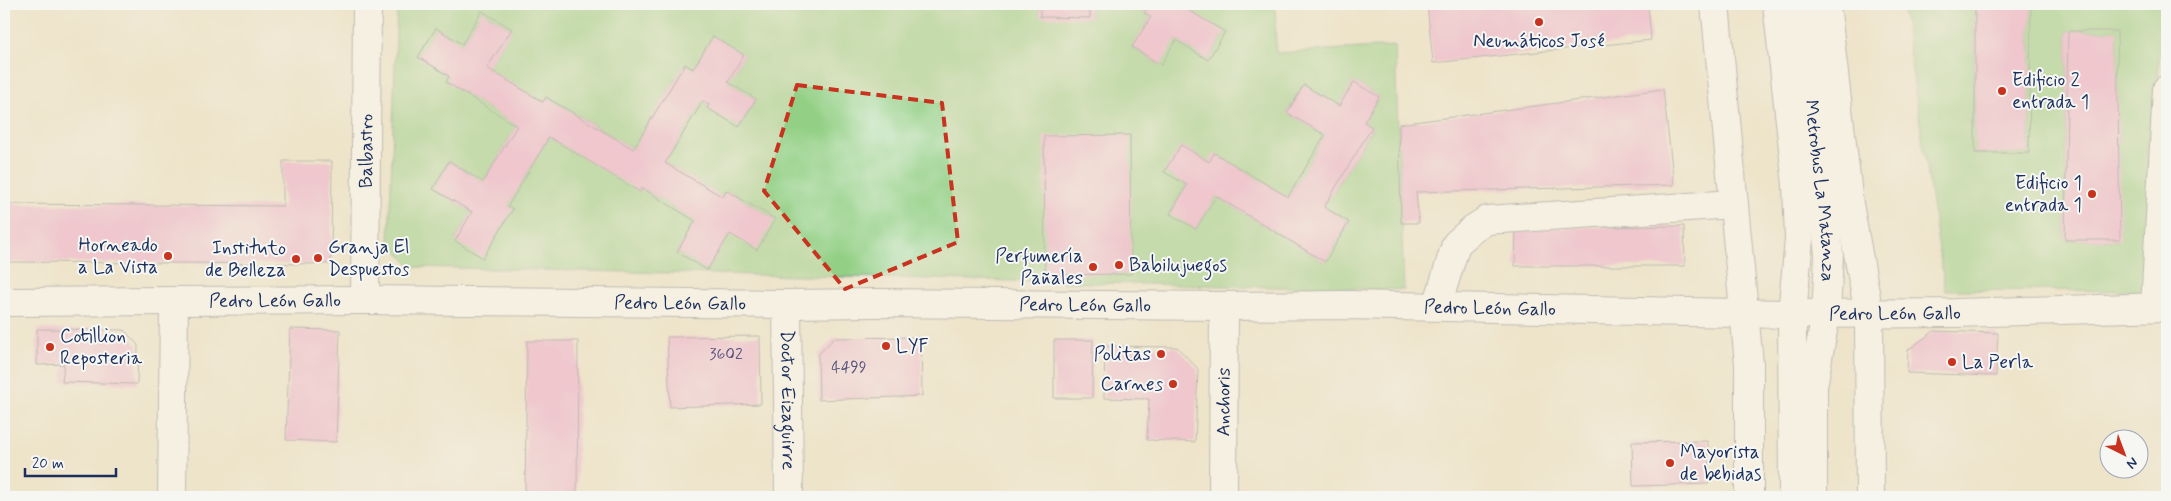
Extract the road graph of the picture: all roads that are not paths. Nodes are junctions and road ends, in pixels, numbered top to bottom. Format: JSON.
{"nodes":[{"id":1,"x":367,"y":4,"type":"edge"},
{"id":2,"x":1715,"y":4,"type":"edge"},
{"id":3,"x":1777,"y":4,"type":"edge"},
{"id":4,"x":1800,"y":4,"type":"edge"},
{"id":5,"x":1826,"y":4,"type":"edge"},
{"id":6,"x":2167,"y":89,"type":"edge"},
{"id":7,"x":1734,"y":204,"type":"junction"},
{"id":8,"x":365,"y":300,"type":"junction"},
{"id":9,"x":4,"y":302,"type":"edge"},
{"id":10,"x":174,"y":302,"type":"junction"},
{"id":11,"x":787,"y":304,"type":"junction"},
{"id":12,"x":1224,"y":306,"type":"junction"},
{"id":13,"x":1436,"y":306,"type":"junction"},
{"id":14,"x":2161,"y":307,"type":"edge"},
{"id":15,"x":1744,"y":312,"type":"junction"},
{"id":16,"x":1792,"y":314,"type":"junction"},
{"id":17,"x":1826,"y":314,"type":"junction"},
{"id":18,"x":1869,"y":314,"type":"junction"},
{"id":19,"x":172,"y":497,"type":"edge"},
{"id":20,"x":790,"y":497,"type":"edge"},
{"id":21,"x":1223,"y":497,"type":"edge"},
{"id":22,"x":1749,"y":497,"type":"edge"},
{"id":23,"x":1793,"y":497,"type":"edge"},
{"id":24,"x":1813,"y":497,"type":"edge"},
{"id":25,"x":1870,"y":497,"type":"edge"}],
"edges":[{"from":1,"to":8,"type":"main road","name":"Balbastro"},
{"from":2,"to":7,"type":"main road"},
{"from":3,"to":16,"type":"main road","name":"Metrobus La Matanza"},
{"from":4,"to":17,"type":"main road","name":"Metrobus La Matanza"},
{"from":5,"to":18,"type":"main road"},
{"from":6,"to":14,"type":"main road"},
{"from":7,"to":13,"type":"main road"},
{"from":7,"to":15,"type":"main road"},
{"from":8,"to":10,"type":"main road","name":"Pedro León Gallo"},
{"from":8,"to":11,"type":"main road","name":"Pedro León Gallo"},
{"from":9,"to":10,"type":"main road","name":"Pedro León Gallo"},
{"from":10,"to":19,"type":"main road"},
{"from":11,"to":12,"type":"main road","name":"Pedro León Gallo"},
{"from":11,"to":20,"type":"main road","name":"Doctor Eizaguirre"},
{"from":12,"to":13,"type":"main road","name":"Pedro León Gallo"},
{"from":12,"to":21,"type":"main road","name":"Anchoris"},
{"from":13,"to":15,"type":"main road","name":"Pedro León Gallo"},
{"from":14,"to":18,"type":"main road","name":"Pedro León Gallo"},
{"from":15,"to":16,"type":"main road","name":"Pedro León Gallo"},
{"from":15,"to":22,"type":"main road"},
{"from":16,"to":17,"type":"main road","name":"Pedro León Gallo"},
{"from":16,"to":23,"type":"main road","name":"Metrobus La Matanza"},
{"from":17,"to":18,"type":"main road","name":"Pedro León Gallo"},
{"from":17,"to":24,"type":"main road","name":"Metrobus La Matanza"},
{"from":18,"to":25,"type":"main road"}]}
